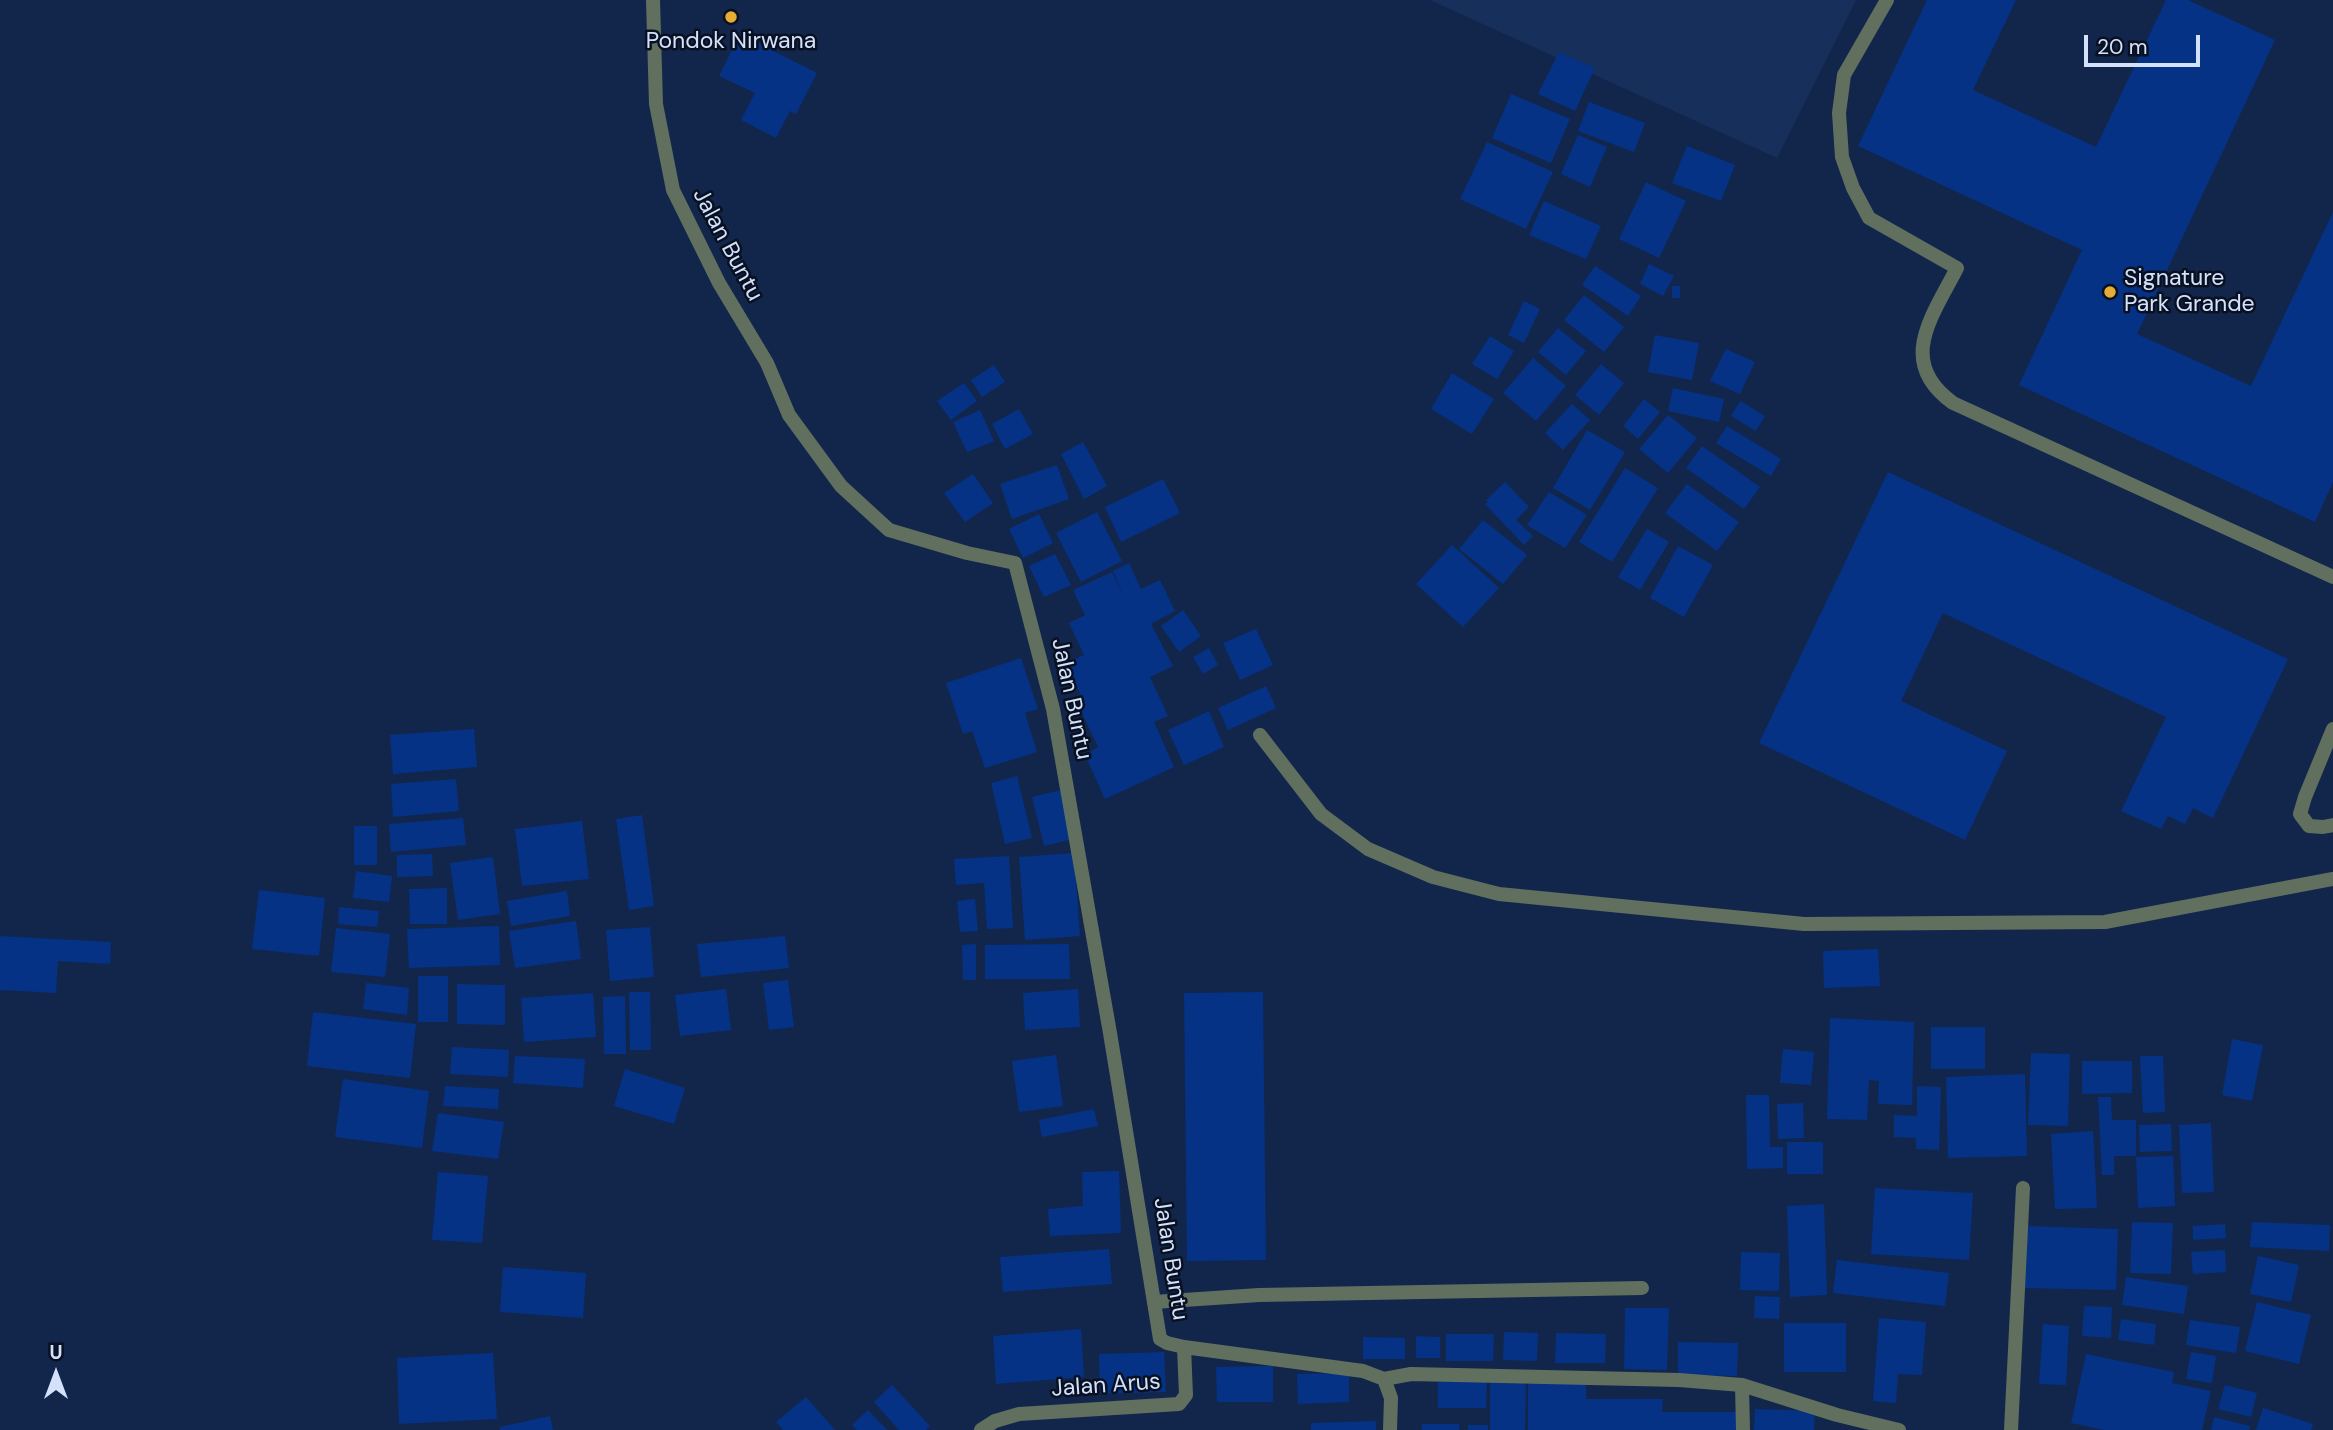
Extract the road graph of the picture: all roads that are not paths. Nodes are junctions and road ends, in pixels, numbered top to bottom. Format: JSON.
{"nodes":[{"id":1,"x":653,"y":0,"type":"edge"},
{"id":2,"x":1887,"y":0,"type":"edge"},
{"id":3,"x":2333,"y":577,"type":"edge"},
{"id":4,"x":2333,"y":729,"type":"edge"},
{"id":5,"x":1260,"y":735,"type":"dead end"},
{"id":6,"x":2333,"y":825,"type":"edge"},
{"id":7,"x":2333,"y":879,"type":"edge"},
{"id":8,"x":2023,"y":1188,"type":"dead end"},
{"id":9,"x":1642,"y":1288,"type":"dead end"},
{"id":10,"x":1154,"y":1302,"type":"junction"},
{"id":11,"x":1184,"y":1347,"type":"junction"},
{"id":12,"x":1384,"y":1379,"type":"junction"},
{"id":13,"x":1742,"y":1385,"type":"junction"},
{"id":14,"x":981,"y":1430,"type":"edge"},
{"id":15,"x":1391,"y":1430,"type":"edge"},
{"id":16,"x":1743,"y":1430,"type":"edge"},
{"id":17,"x":1899,"y":1430,"type":"edge"},
{"id":18,"x":2011,"y":1430,"type":"edge"}],
"edges":[{"from":1,"to":10,"type":"street","name":"Jalan Buntu"},
{"from":2,"to":3,"type":"street"},
{"from":4,"to":6,"type":"street"},
{"from":5,"to":7,"type":"street"},
{"from":8,"to":18,"type":"street"},
{"from":9,"to":10,"type":"street"},
{"from":10,"to":11,"type":"street","name":"Jalan Buntu"},
{"from":11,"to":12,"type":"street","name":"Jalan Buntu"},
{"from":11,"to":14,"type":"street","name":"Jalan Arus"},
{"from":12,"to":13,"type":"street"},
{"from":12,"to":15,"type":"street"},
{"from":13,"to":16,"type":"street"},
{"from":13,"to":17,"type":"street"}]}
